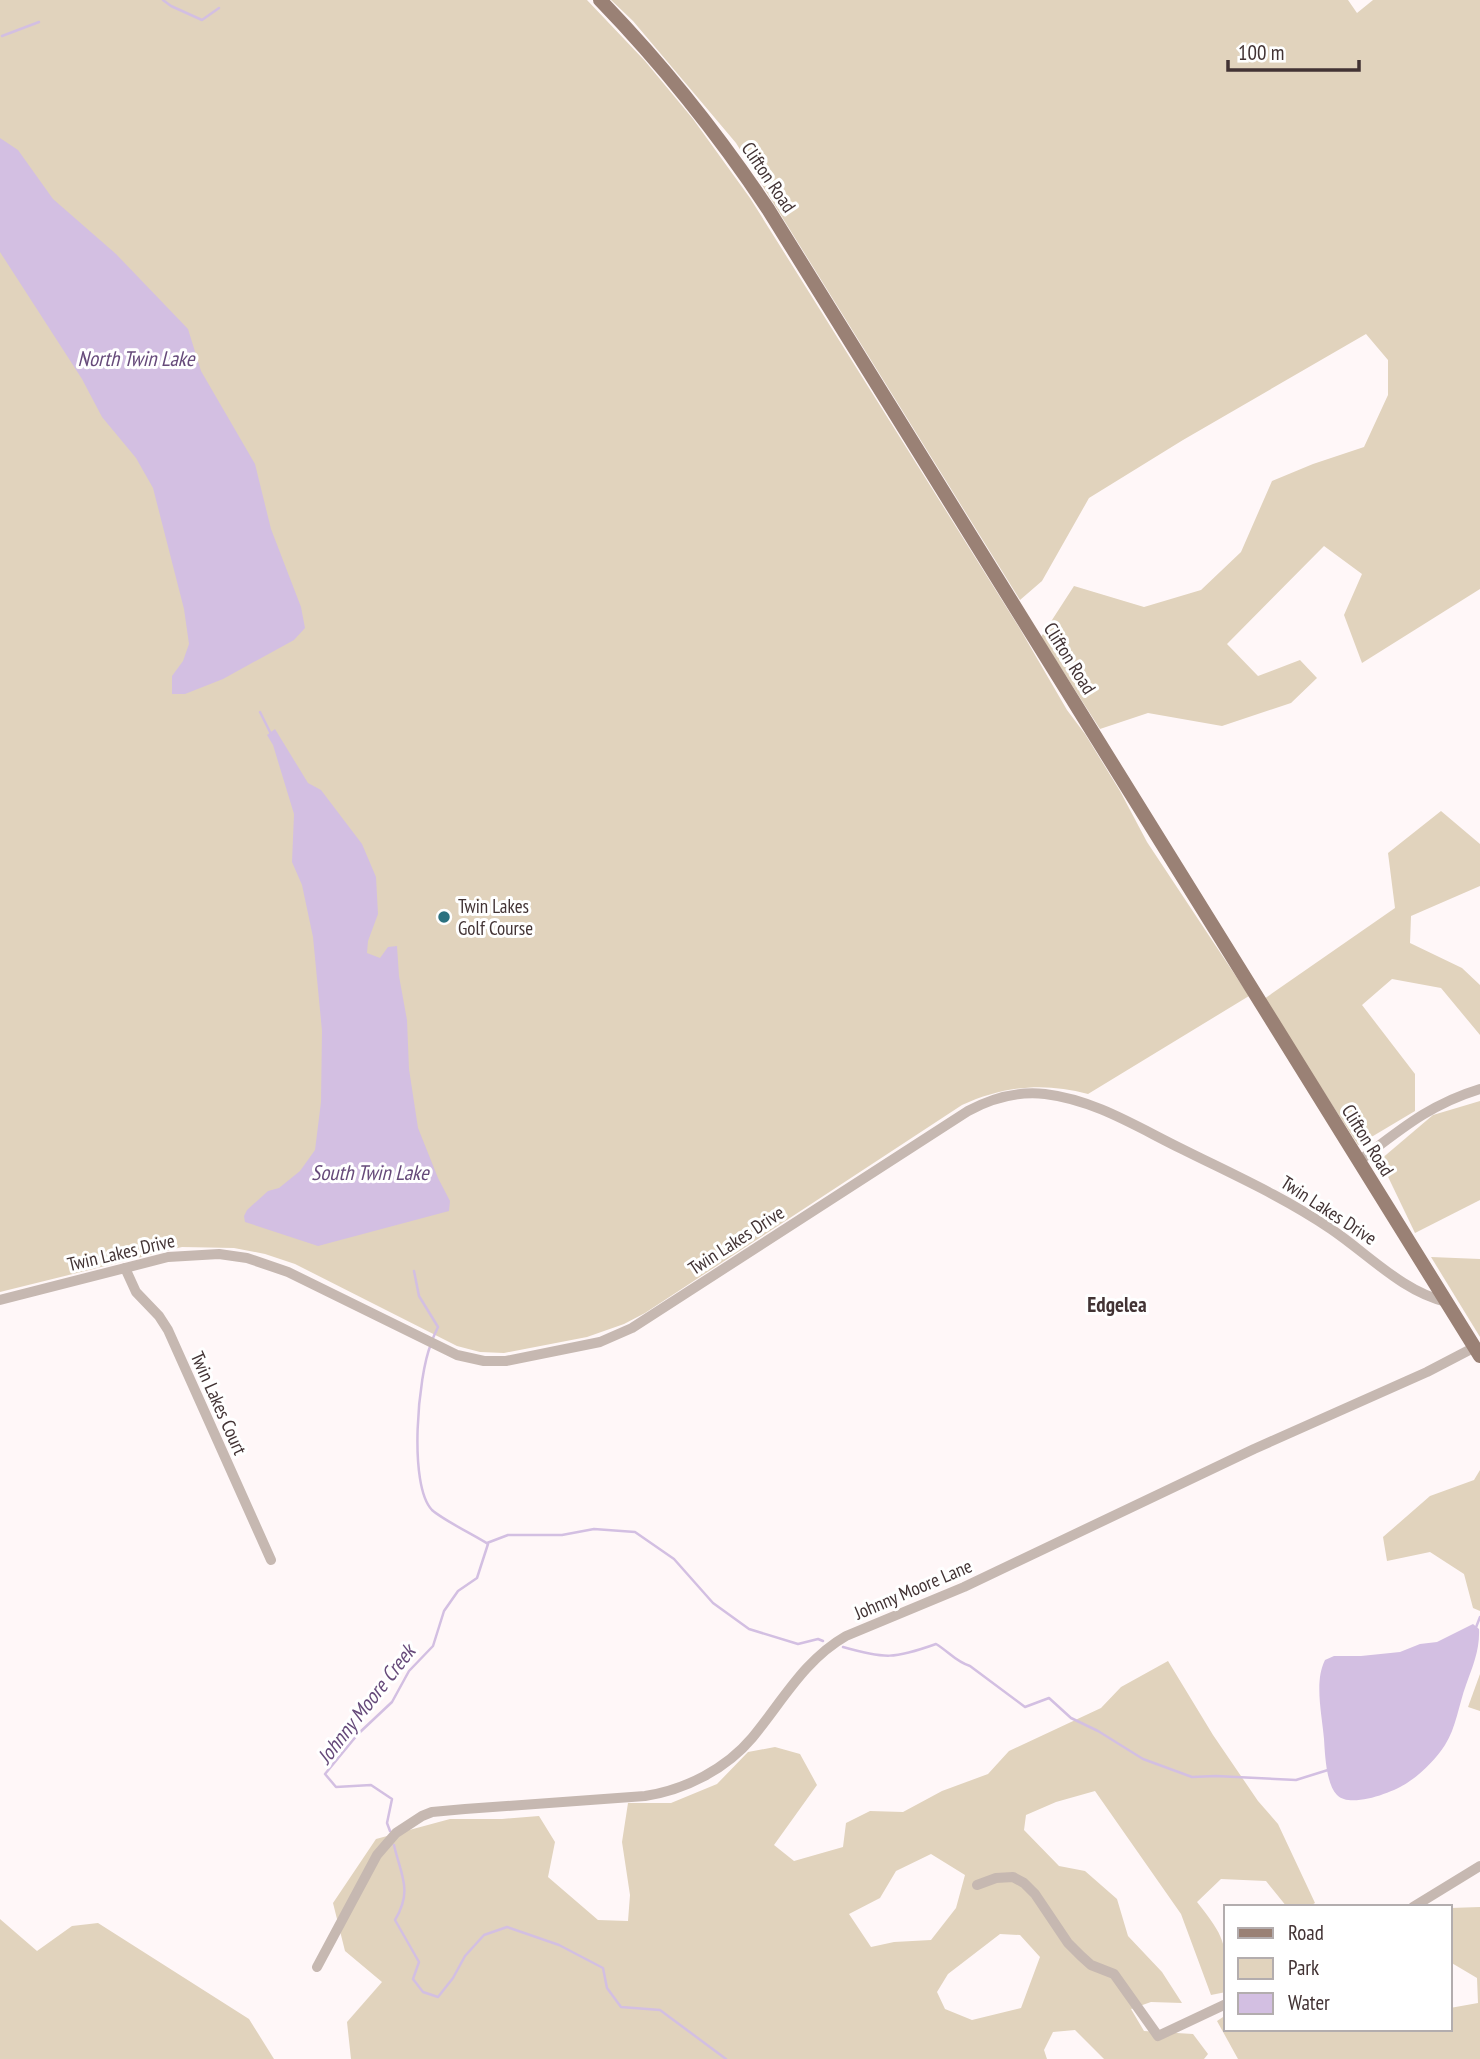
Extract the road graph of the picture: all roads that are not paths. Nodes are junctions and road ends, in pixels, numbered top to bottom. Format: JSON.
{"nodes":[{"id":1,"x":600,"y":0,"type":"edge"},
{"id":2,"x":1480,"y":1089,"type":"edge"},
{"id":3,"x":1359,"y":1161,"type":"junction"},
{"id":4,"x":125,"y":1268,"type":"junction"},
{"id":5,"x":0,"y":1300,"type":"edge"},
{"id":6,"x":1447,"y":1302,"type":"junction"},
{"id":7,"x":1477,"y":1352,"type":"edge"},
{"id":8,"x":271,"y":1560,"type":"dead end"},
{"id":9,"x":1480,"y":1866,"type":"edge"},
{"id":10,"x":977,"y":1885,"type":"dead end"},
{"id":11,"x":1416,"y":1905,"type":"edge"},
{"id":12,"x":317,"y":1967,"type":"dead end"},
{"id":13,"x":1224,"y":2005,"type":"edge"}],
"edges":[{"from":1,"to":3,"type":"main road","name":"Clifton Road"},
{"from":2,"to":3,"type":"street"},
{"from":3,"to":6,"type":"main road","name":"Clifton Road"},
{"from":4,"to":5,"type":"street","name":"Twin Lakes Drive"},
{"from":4,"to":6,"type":"street","name":"Twin Lakes Drive"},
{"from":4,"to":8,"type":"street","name":"Twin Lakes Court"},
{"from":6,"to":7,"type":"main road","name":"Clifton Road"},
{"from":7,"to":12,"type":"street","name":"Johnny Moore Lane"},
{"from":9,"to":11,"type":"street"},
{"from":10,"to":13,"type":"street"}]}
